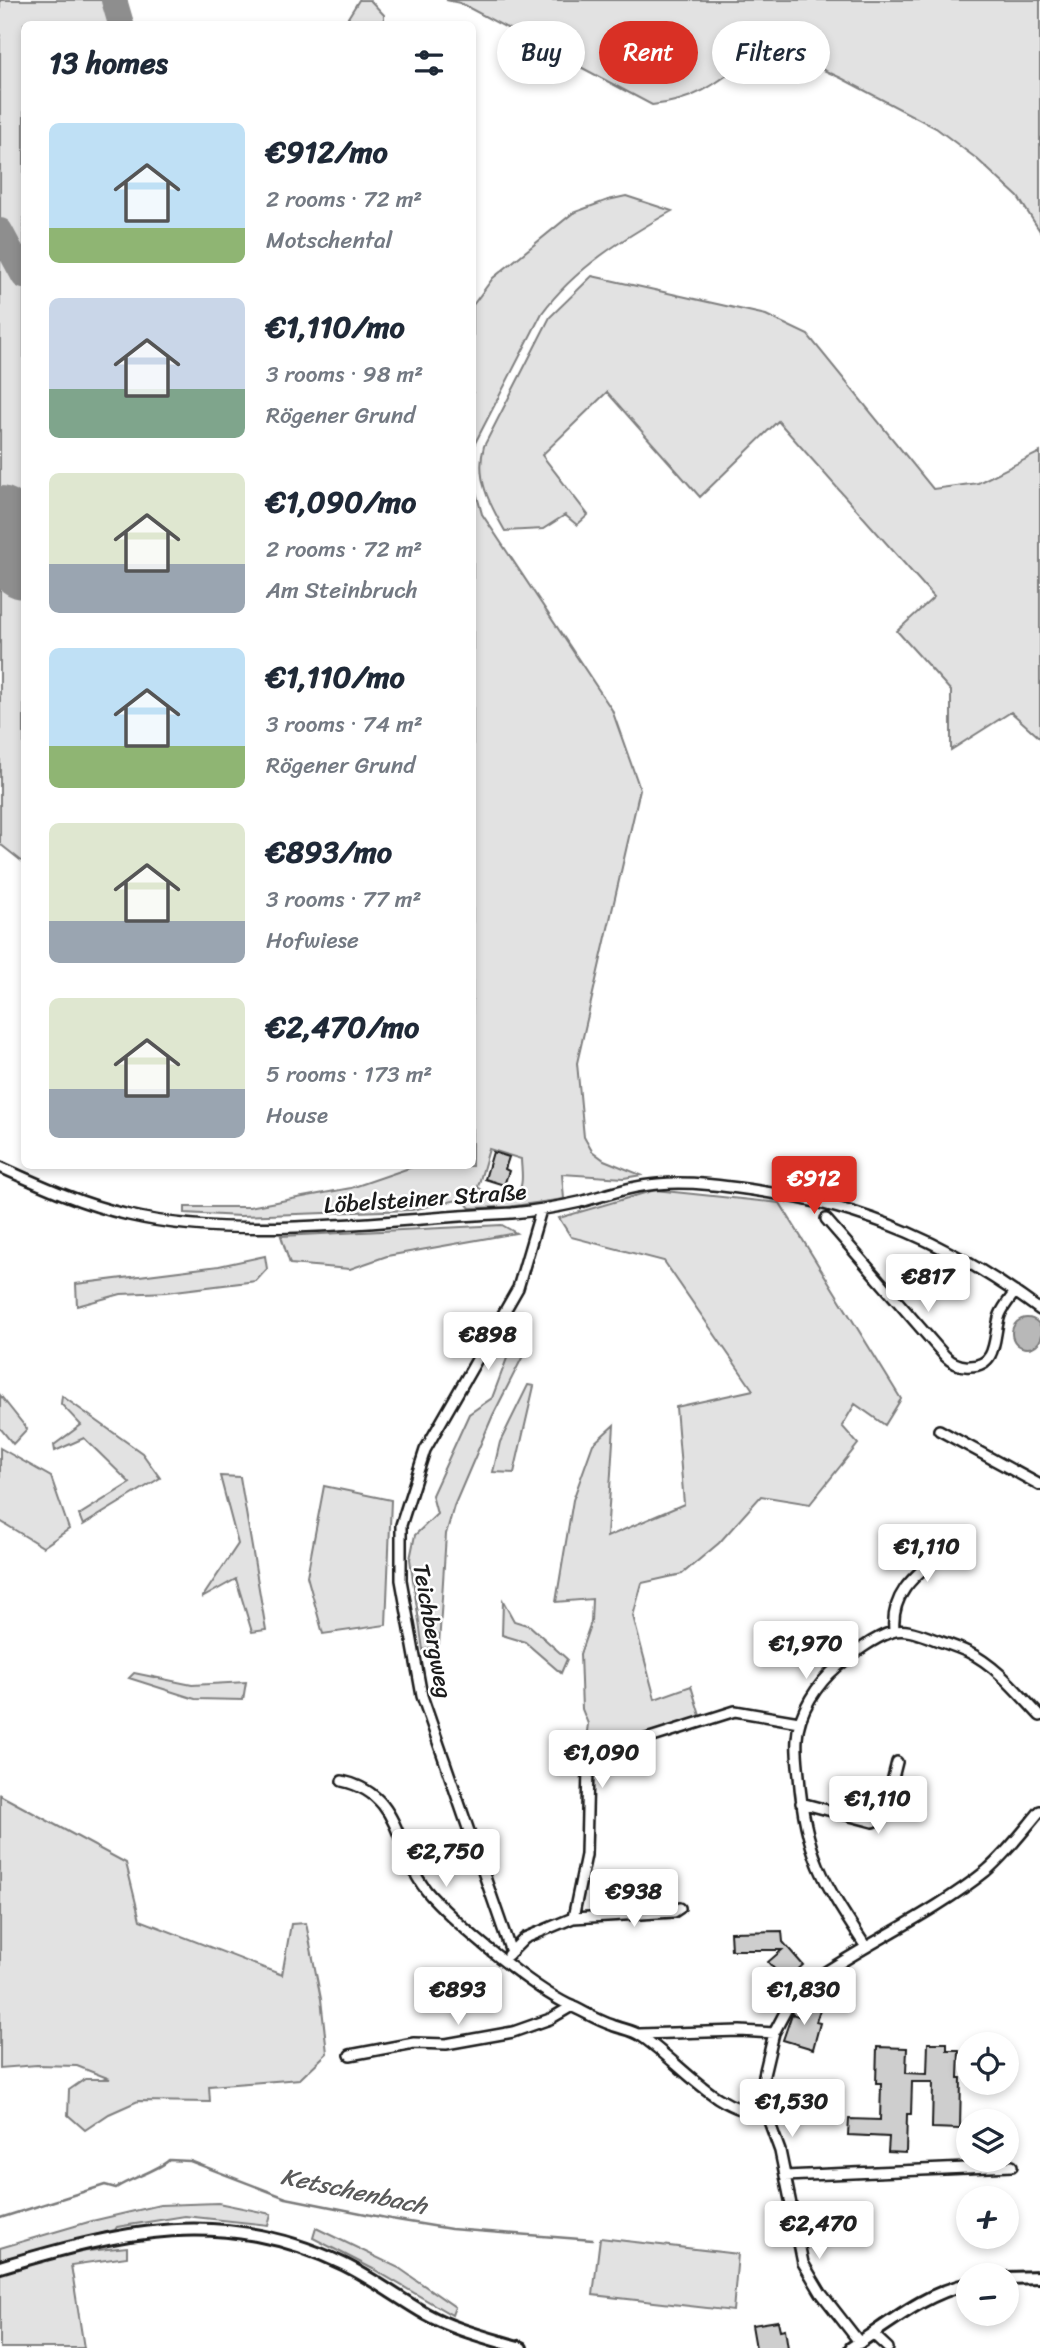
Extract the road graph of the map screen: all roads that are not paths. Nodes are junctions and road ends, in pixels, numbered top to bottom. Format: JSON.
{"nodes":[{"id":1,"x":0,"y":1167,"type":"edge"},
{"id":2,"x":541,"y":1210,"type":"junction"},
{"id":3,"x":826,"y":1219,"type":"dead end"},
{"id":4,"x":1015,"y":1292,"type":"junction"},
{"id":5,"x":1040,"y":1310,"type":"edge"},
{"id":6,"x":939,"y":1430,"type":"dead end"},
{"id":7,"x":1040,"y":1485,"type":"edge"},
{"id":8,"x":955,"y":1541,"type":"dead end"},
{"id":9,"x":894,"y":1630,"type":"junction"},
{"id":10,"x":1040,"y":1716,"type":"edge"},
{"id":11,"x":799,"y":1721,"type":"junction"},
{"id":12,"x":897,"y":1762,"type":"dead end"},
{"id":13,"x":342,"y":1781,"type":"dead end"},
{"id":14,"x":801,"y":1803,"type":"junction"},
{"id":15,"x":1040,"y":1811,"type":"edge"},
{"id":16,"x":680,"y":1908,"type":"dead end"},
{"id":17,"x":573,"y":1918,"type":"junction"},
{"id":18,"x":866,"y":1947,"type":"junction"},
{"id":19,"x":508,"y":1956,"type":"junction"},
{"id":20,"x":572,"y":2006,"type":"junction"},
{"id":21,"x":774,"y":2033,"type":"junction"},
{"id":22,"x":639,"y":2034,"type":"junction"},
{"id":23,"x":349,"y":2055,"type":"dead end"},
{"id":24,"x":764,"y":2113,"type":"junction"},
{"id":25,"x":956,"y":2168,"type":"edge"},
{"id":26,"x":785,"y":2176,"type":"junction"},
{"id":27,"x":0,"y":2267,"type":"edge"},
{"id":28,"x":1040,"y":2277,"type":"edge"},
{"id":29,"x":1019,"y":2278,"type":"edge"},
{"id":30,"x":956,"y":2288,"type":"edge"},
{"id":31,"x":873,"y":2334,"type":"junction"},
{"id":32,"x":856,"y":2345,"type":"edge"},
{"id":33,"x":521,"y":2348,"type":"edge"},
{"id":34,"x":888,"y":2348,"type":"edge"}],
"edges":[{"from":1,"to":2,"type":"street","name":"Löbelsteiner Straße"},
{"from":2,"to":4,"type":"street","name":"Löbelsteiner Straße"},
{"from":2,"to":19,"type":"street","name":"Teichbergweg"},
{"from":3,"to":4,"type":"street"},
{"from":4,"to":5,"type":"street","name":"Löbelsteiner Straße"},
{"from":6,"to":7,"type":"street"},
{"from":8,"to":9,"type":"street"},
{"from":9,"to":10,"type":"street"},
{"from":9,"to":11,"type":"street"},
{"from":11,"to":14,"type":"street"},
{"from":11,"to":17,"type":"street"},
{"from":12,"to":14,"type":"street"},
{"from":13,"to":19,"type":"street"},
{"from":14,"to":18,"type":"street"},
{"from":15,"to":18,"type":"street"},
{"from":16,"to":17,"type":"street"},
{"from":17,"to":19,"type":"street"},
{"from":18,"to":21,"type":"street"},
{"from":19,"to":20,"type":"street"},
{"from":20,"to":22,"type":"street"},
{"from":20,"to":23,"type":"street"},
{"from":21,"to":22,"type":"street"},
{"from":21,"to":24,"type":"street"},
{"from":22,"to":24,"type":"street"},
{"from":24,"to":26,"type":"street"},
{"from":25,"to":26,"type":"street"},
{"from":26,"to":32,"type":"street"},
{"from":27,"to":33,"type":"street"},
{"from":28,"to":29,"type":"street"},
{"from":30,"to":31,"type":"street"},
{"from":31,"to":32,"type":"street"},
{"from":31,"to":34,"type":"street"}]}
